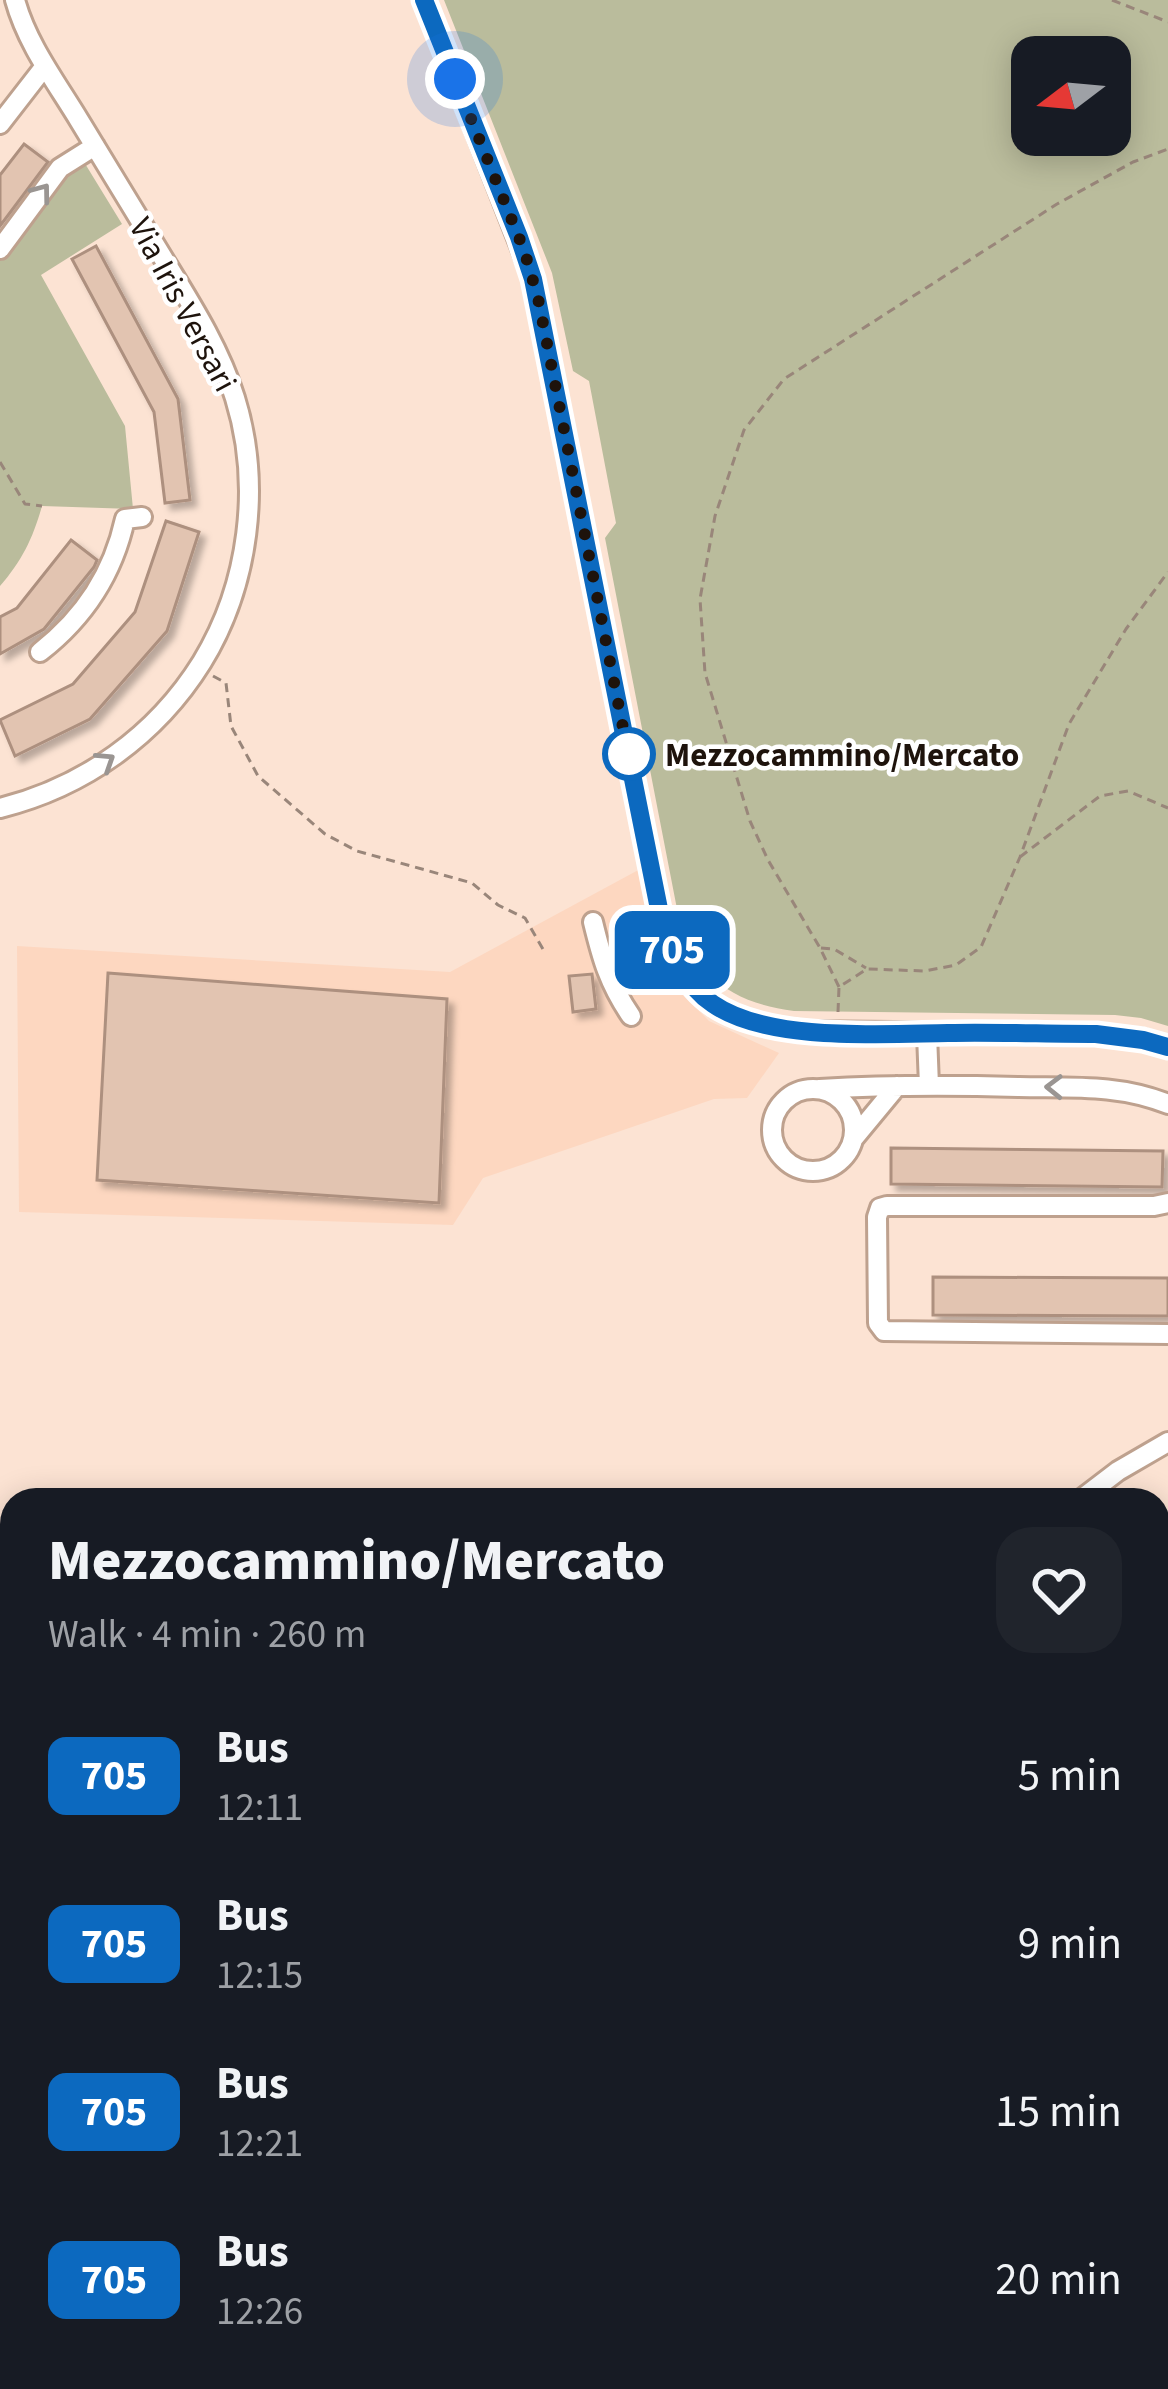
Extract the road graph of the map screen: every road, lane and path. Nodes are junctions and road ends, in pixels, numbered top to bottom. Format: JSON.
{"nodes":[{"id":1,"x":15,"y":0,"type":"edge"},
{"id":2,"x":424,"y":0,"type":"edge"},
{"id":3,"x":1112,"y":0,"type":"edge"},
{"id":4,"x":1168,"y":22,"type":"edge"},
{"id":5,"x":45,"y":65,"type":"junction"},
{"id":6,"x":0,"y":124,"type":"edge"},
{"id":7,"x":95,"y":146,"type":"junction"},
{"id":8,"x":1168,"y":149,"type":"edge"},
{"id":9,"x":0,"y":249,"type":"edge"},
{"id":10,"x":0,"y":462,"type":"edge"},
{"id":11,"x":41,"y":506,"type":"dead end"},
{"id":12,"x":142,"y":518,"type":"dead end"},
{"id":13,"x":1168,"y":572,"type":"edge"},
{"id":14,"x":40,"y":652,"type":"dead end"},
{"id":15,"x":226,"y":683,"type":"dead end"},
{"id":16,"x":0,"y":808,"type":"edge"},
{"id":17,"x":1168,"y":808,"type":"edge"},
{"id":18,"x":1020,"y":857,"type":"junction"},
{"id":19,"x":593,"y":922,"type":"dead end"},
{"id":20,"x":820,"y":948,"type":"junction"},
{"id":21,"x":544,"y":950,"type":"dead end"},
{"id":22,"x":867,"y":969,"type":"junction"},
{"id":23,"x":839,"y":987,"type":"junction"},
{"id":24,"x":631,"y":1016,"type":"dead end"},
{"id":25,"x":836,"y":1032,"type":"junction"},
{"id":26,"x":927,"y":1034,"type":"junction"},
{"id":27,"x":1168,"y":1047,"type":"edge"},
{"id":28,"x":897,"y":1086,"type":"junction"},
{"id":29,"x":929,"y":1086,"type":"junction"},
{"id":30,"x":820,"y":1089,"type":"junction"},
{"id":31,"x":1168,"y":1104,"type":"edge"},
{"id":32,"x":854,"y":1138,"type":"junction"},
{"id":33,"x":1168,"y":1203,"type":"edge"},
{"id":34,"x":1168,"y":1334,"type":"edge"},
{"id":35,"x":1168,"y":1442,"type":"edge"},
{"id":36,"x":1096,"y":1488,"type":"edge"}],
"edges":[{"from":1,"to":5,"type":"street","name":"Via Iris Versari"},
{"from":2,"to":25,"type":"street"},
{"from":3,"to":4,"type":"path"},
{"from":5,"to":6,"type":"street"},
{"from":5,"to":7,"type":"street","name":"Via Iris Versari"},
{"from":9,"to":7,"type":"street","one_way":true},
{"from":16,"to":7,"type":"street","name":"Via Iris Versari","one_way":true},
{"from":8,"to":20,"type":"path"},
{"from":10,"to":11,"type":"path"},
{"from":12,"to":14,"type":"street"},
{"from":13,"to":18,"type":"path"},
{"from":15,"to":21,"type":"path"},
{"from":17,"to":18,"type":"path"},
{"from":18,"to":22,"type":"path"},
{"from":19,"to":24,"type":"street"},
{"from":20,"to":22,"type":"path"},
{"from":20,"to":23,"type":"path"},
{"from":22,"to":23,"type":"path"},
{"from":23,"to":25,"type":"path"},
{"from":25,"to":26,"type":"street"},
{"from":26,"to":27,"type":"street"},
{"from":26,"to":29,"type":"street"},
{"from":28,"to":29,"type":"street"},
{"from":28,"to":30,"type":"street"},
{"from":28,"to":32,"type":"street"},
{"from":31,"to":29,"type":"street","one_way":true},
{"from":30,"to":32,"type":"street"},
{"from":30,"to":32,"type":"street"},
{"from":33,"to":34,"type":"street"},
{"from":35,"to":36,"type":"street"}]}
